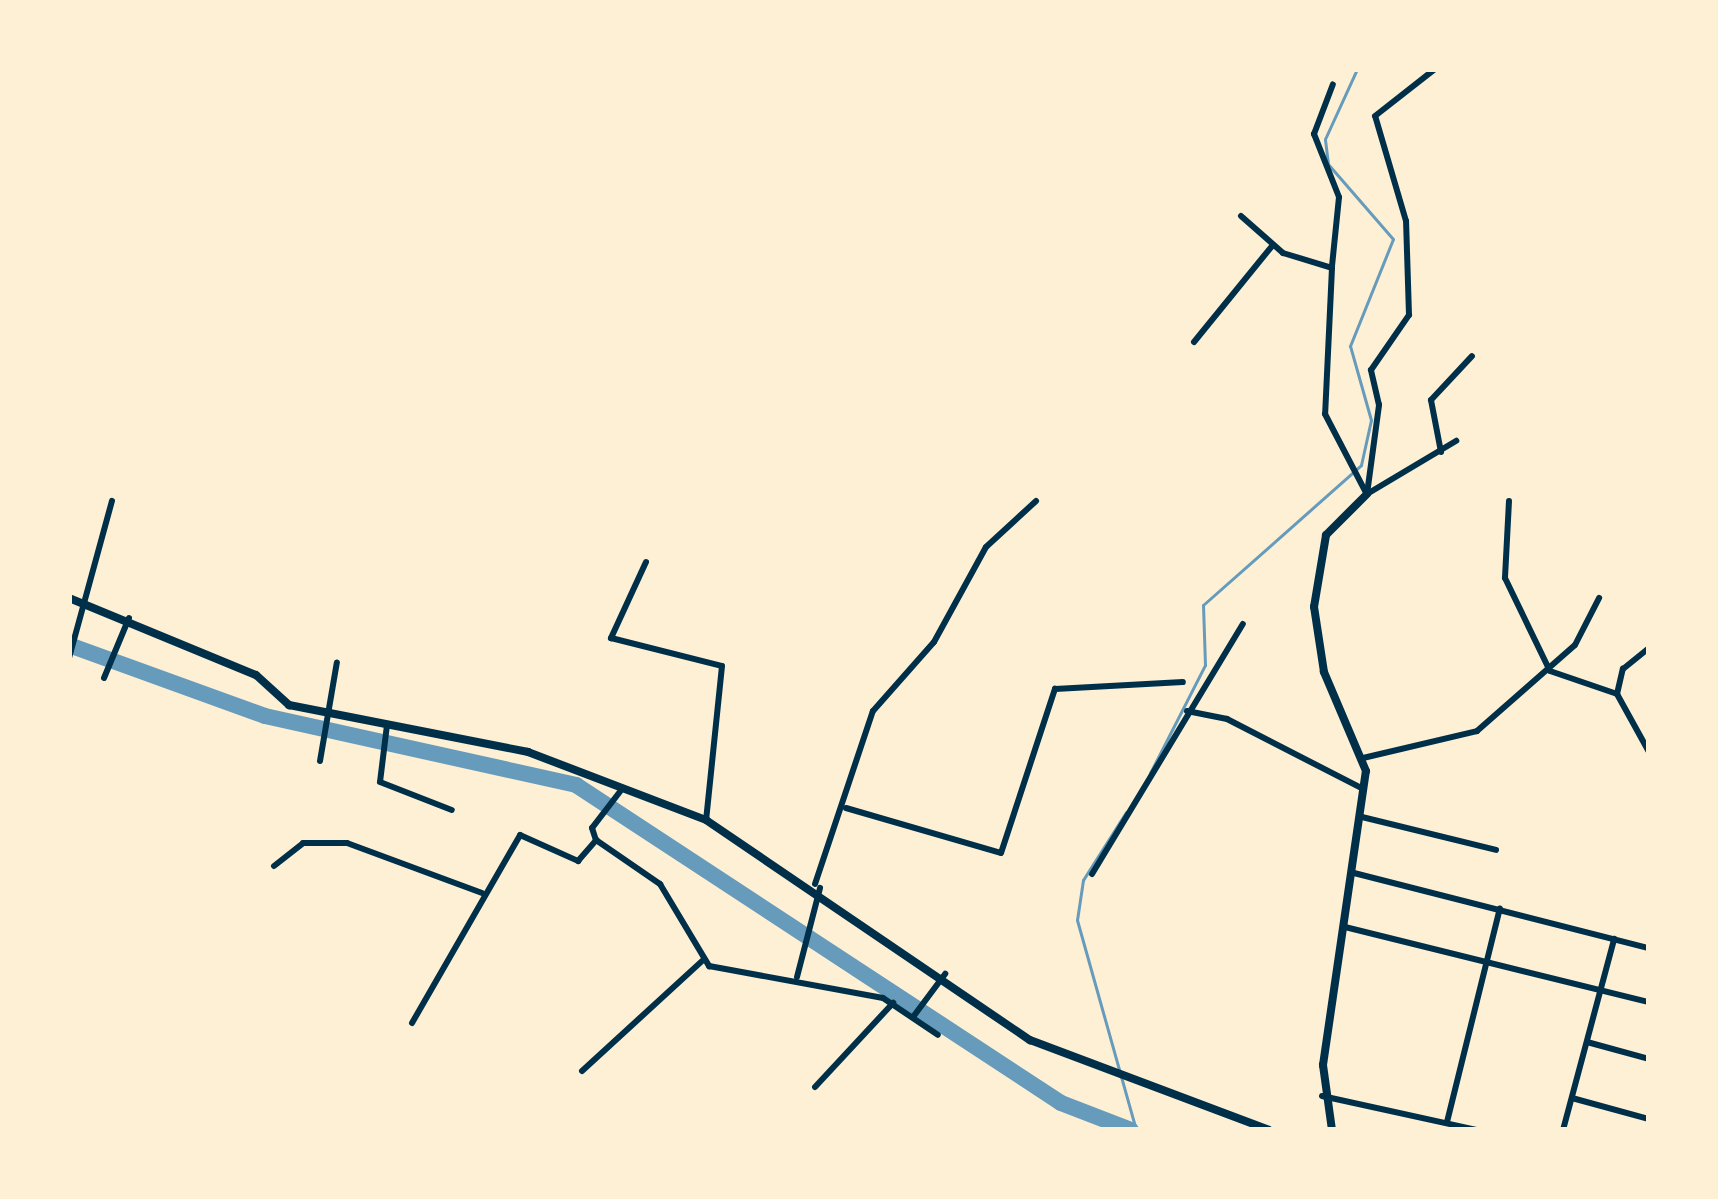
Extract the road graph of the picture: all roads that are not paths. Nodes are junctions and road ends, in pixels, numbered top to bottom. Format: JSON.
{"nodes":[{"id":1,"x":1436,"y":69,"type":"edge"},
{"id":2,"x":1333,"y":84,"type":"dead end"},
{"id":3,"x":1241,"y":216,"type":"dead end"},
{"id":4,"x":1272,"y":246,"type":"junction"},
{"id":5,"x":1332,"y":268,"type":"junction"},
{"id":6,"x":1194,"y":342,"type":"dead end"},
{"id":7,"x":1472,"y":356,"type":"dead end"},
{"id":8,"x":1456,"y":441,"type":"dead end"},
{"id":9,"x":1441,"y":452,"type":"junction"},
{"id":10,"x":1366,"y":494,"type":"junction"},
{"id":11,"x":112,"y":501,"type":"dead end"},
{"id":12,"x":1036,"y":501,"type":"dead end"},
{"id":13,"x":1509,"y":501,"type":"dead end"},
{"id":14,"x":646,"y":562,"type":"dead end"},
{"id":15,"x":69,"y":598,"type":"edge"},
{"id":16,"x":1599,"y":598,"type":"dead end"},
{"id":17,"x":88,"y":602,"type":"junction"},
{"id":18,"x":129,"y":618,"type":"junction"},
{"id":19,"x":1243,"y":625,"type":"dead end"},
{"id":20,"x":1649,"y":648,"type":"edge"},
{"id":21,"x":71,"y":654,"type":"edge"},
{"id":22,"x":337,"y":662,"type":"dead end"},
{"id":23,"x":1550,"y":671,"type":"junction"},
{"id":24,"x":104,"y":678,"type":"dead end"},
{"id":25,"x":1184,"y":682,"type":"dead end"},
{"id":26,"x":1617,"y":694,"type":"junction"},
{"id":27,"x":1187,"y":711,"type":"junction"},
{"id":28,"x":332,"y":717,"type":"junction"},
{"id":29,"x":386,"y":728,"type":"junction"},
{"id":30,"x":1649,"y":752,"type":"edge"},
{"id":31,"x":1363,"y":758,"type":"junction"},
{"id":32,"x":320,"y":761,"type":"dead end"},
{"id":33,"x":1649,"y":782,"type":"edge"},
{"id":34,"x":622,"y":789,"type":"junction"},
{"id":35,"x":1366,"y":790,"type":"junction"},
{"id":36,"x":846,"y":808,"type":"junction"},
{"id":37,"x":1649,"y":809,"type":"edge"},
{"id":38,"x":452,"y":810,"type":"dead end"},
{"id":39,"x":1362,"y":817,"type":"junction"},
{"id":40,"x":706,"y":820,"type":"junction"},
{"id":41,"x":596,"y":840,"type":"junction"},
{"id":42,"x":1496,"y":850,"type":"dead end"},
{"id":43,"x":274,"y":866,"type":"dead end"},
{"id":44,"x":1354,"y":872,"type":"junction"},
{"id":45,"x":1092,"y":874,"type":"dead end"},
{"id":46,"x":818,"y":886,"type":"junction"},
{"id":47,"x":482,"y":893,"type":"junction"},
{"id":48,"x":1500,"y":908,"type":"junction"},
{"id":49,"x":1345,"y":927,"type":"junction"},
{"id":50,"x":1614,"y":939,"type":"junction"},
{"id":51,"x":1649,"y":948,"type":"edge"},
{"id":52,"x":702,"y":961,"type":"junction"},
{"id":53,"x":1489,"y":961,"type":"junction"},
{"id":54,"x":945,"y":974,"type":"junction"},
{"id":55,"x":797,"y":977,"type":"junction"},
{"id":56,"x":1601,"y":990,"type":"junction"},
{"id":57,"x":1649,"y":1002,"type":"edge"},
{"id":58,"x":893,"y":1003,"type":"junction"},
{"id":59,"x":915,"y":1016,"type":"junction"},
{"id":60,"x":412,"y":1023,"type":"dead end"},
{"id":61,"x":938,"y":1034,"type":"dead end"},
{"id":62,"x":1587,"y":1042,"type":"junction"},
{"id":63,"x":1649,"y":1059,"type":"edge"},
{"id":64,"x":582,"y":1071,"type":"dead end"},
{"id":65,"x":815,"y":1087,"type":"dead end"},
{"id":66,"x":1322,"y":1096,"type":"junction"},
{"id":67,"x":1572,"y":1098,"type":"junction"},
{"id":68,"x":1649,"y":1119,"type":"edge"},
{"id":69,"x":1447,"y":1122,"type":"junction"},
{"id":70,"x":1269,"y":1130,"type":"edge"},
{"id":71,"x":1332,"y":1130,"type":"edge"},
{"id":72,"x":1476,"y":1130,"type":"edge"},
{"id":73,"x":1563,"y":1130,"type":"edge"}],
"edges":[{"from":1,"to":10,"type":"street"},
{"from":2,"to":5,"type":"street"},
{"from":3,"to":4,"type":"street"},
{"from":4,"to":5,"type":"street"},
{"from":4,"to":6,"type":"street"},
{"from":5,"to":10,"type":"street"},
{"from":7,"to":9,"type":"street"},
{"from":8,"to":9,"type":"street"},
{"from":9,"to":10,"type":"street"},
{"from":10,"to":31,"type":"main road"},
{"from":11,"to":17,"type":"street"},
{"from":12,"to":36,"type":"street"},
{"from":13,"to":23,"type":"street"},
{"from":14,"to":40,"type":"street"},
{"from":15,"to":17,"type":"main road"},
{"from":16,"to":23,"type":"street"},
{"from":17,"to":18,"type":"main road"},
{"from":17,"to":21,"type":"street"},
{"from":18,"to":24,"type":"street"},
{"from":18,"to":28,"type":"main road"},
{"from":19,"to":27,"type":"street"},
{"from":20,"to":26,"type":"street"},
{"from":22,"to":28,"type":"street"},
{"from":23,"to":26,"type":"street"},
{"from":23,"to":31,"type":"street"},
{"from":25,"to":36,"type":"street"},
{"from":26,"to":30,"type":"street"},
{"from":27,"to":35,"type":"street"},
{"from":27,"to":45,"type":"street"},
{"from":28,"to":29,"type":"main road"},
{"from":28,"to":32,"type":"street"},
{"from":29,"to":34,"type":"main road"},
{"from":29,"to":38,"type":"street"},
{"from":31,"to":35,"type":"main road"},
{"from":33,"to":37,"type":"street"},
{"from":34,"to":40,"type":"main road"},
{"from":34,"to":41,"type":"street"},
{"from":35,"to":39,"type":"main road"},
{"from":36,"to":46,"type":"street"},
{"from":39,"to":42,"type":"street"},
{"from":39,"to":44,"type":"main road"},
{"from":40,"to":46,"type":"main road"},
{"from":41,"to":47,"type":"street"},
{"from":41,"to":52,"type":"street"},
{"from":43,"to":47,"type":"street"},
{"from":44,"to":48,"type":"street"},
{"from":44,"to":49,"type":"main road"},
{"from":46,"to":54,"type":"main road"},
{"from":46,"to":55,"type":"street"},
{"from":47,"to":60,"type":"street"},
{"from":48,"to":50,"type":"street"},
{"from":48,"to":53,"type":"street"},
{"from":49,"to":53,"type":"street"},
{"from":49,"to":66,"type":"main road"},
{"from":50,"to":51,"type":"street"},
{"from":50,"to":56,"type":"street"},
{"from":52,"to":55,"type":"street"},
{"from":52,"to":64,"type":"street"},
{"from":53,"to":56,"type":"street"},
{"from":53,"to":69,"type":"street"},
{"from":54,"to":59,"type":"street"},
{"from":54,"to":70,"type":"main road"},
{"from":55,"to":58,"type":"street"},
{"from":56,"to":57,"type":"street"},
{"from":56,"to":62,"type":"street"},
{"from":58,"to":59,"type":"street"},
{"from":58,"to":65,"type":"street"},
{"from":59,"to":61,"type":"street"},
{"from":62,"to":63,"type":"street"},
{"from":62,"to":67,"type":"street"},
{"from":66,"to":69,"type":"street"},
{"from":66,"to":71,"type":"main road"},
{"from":67,"to":68,"type":"street"},
{"from":67,"to":73,"type":"street"},
{"from":69,"to":72,"type":"street"}]}
